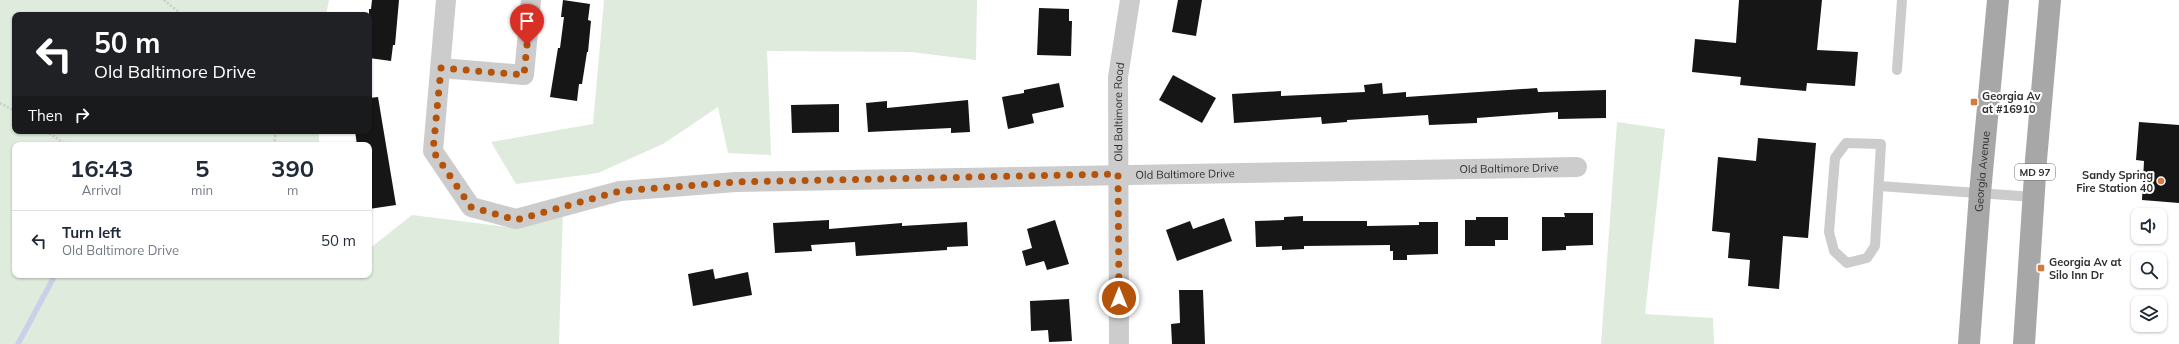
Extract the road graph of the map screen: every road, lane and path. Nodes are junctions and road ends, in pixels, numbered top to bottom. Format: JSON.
{"nodes":[{"id":1,"x":164,"y":0,"type":"edge"},
{"id":2,"x":446,"y":0,"type":"edge"},
{"id":3,"x":531,"y":0,"type":"edge"},
{"id":4,"x":1130,"y":0,"type":"edge"},
{"id":5,"x":1902,"y":0,"type":"edge"},
{"id":6,"x":1998,"y":0,"type":"edge"},
{"id":7,"x":2050,"y":0,"type":"edge"},
{"id":8,"x":178,"y":12,"type":"edge"},
{"id":9,"x":441,"y":68,"type":"junction"},
{"id":10,"x":1897,"y":70,"type":"dead end"},
{"id":11,"x":0,"y":103,"type":"edge"},
{"id":12,"x":12,"y":109,"type":"edge"},
{"id":13,"x":50,"y":134,"type":"edge"},
{"id":14,"x":62,"y":142,"type":"edge"},
{"id":15,"x":1577,"y":166,"type":"dead end"},
{"id":16,"x":1118,"y":174,"type":"junction"},
{"id":17,"x":1879,"y":186,"type":"junction"},
{"id":18,"x":1980,"y":193,"type":"junction"},
{"id":19,"x":2034,"y":197,"type":"junction"},
{"id":20,"x":1119,"y":344,"type":"edge"},
{"id":21,"x":1969,"y":344,"type":"edge"},
{"id":22,"x":2024,"y":344,"type":"edge"}],
"edges":[{"from":1,"to":8,"type":"path"},
{"from":2,"to":9,"type":"street","name":"Old Baltimore Drive"},
{"from":3,"to":9,"type":"street"},
{"from":4,"to":16,"type":"street","name":"Old Baltimore Road"},
{"from":5,"to":10,"type":"lane"},
{"from":6,"to":18,"type":"main road","name":"Georgia Avenue"},
{"from":7,"to":19,"type":"main road","number":"MD 97"},
{"from":9,"to":16,"type":"street","name":"Old Baltimore Drive"},
{"from":11,"to":12,"type":"path"},
{"from":13,"to":14,"type":"path"},
{"from":15,"to":16,"type":"street","name":"Old Baltimore Drive"},
{"from":16,"to":20,"type":"street","name":"Old Baltimore Road"},
{"from":17,"to":17,"type":"lane"},
{"from":17,"to":18,"type":"lane"},
{"from":18,"to":19,"type":"lane"},
{"from":18,"to":21,"type":"main road","name":"Georgia Avenue"},
{"from":19,"to":22,"type":"main road","number":"MD 97"}]}
